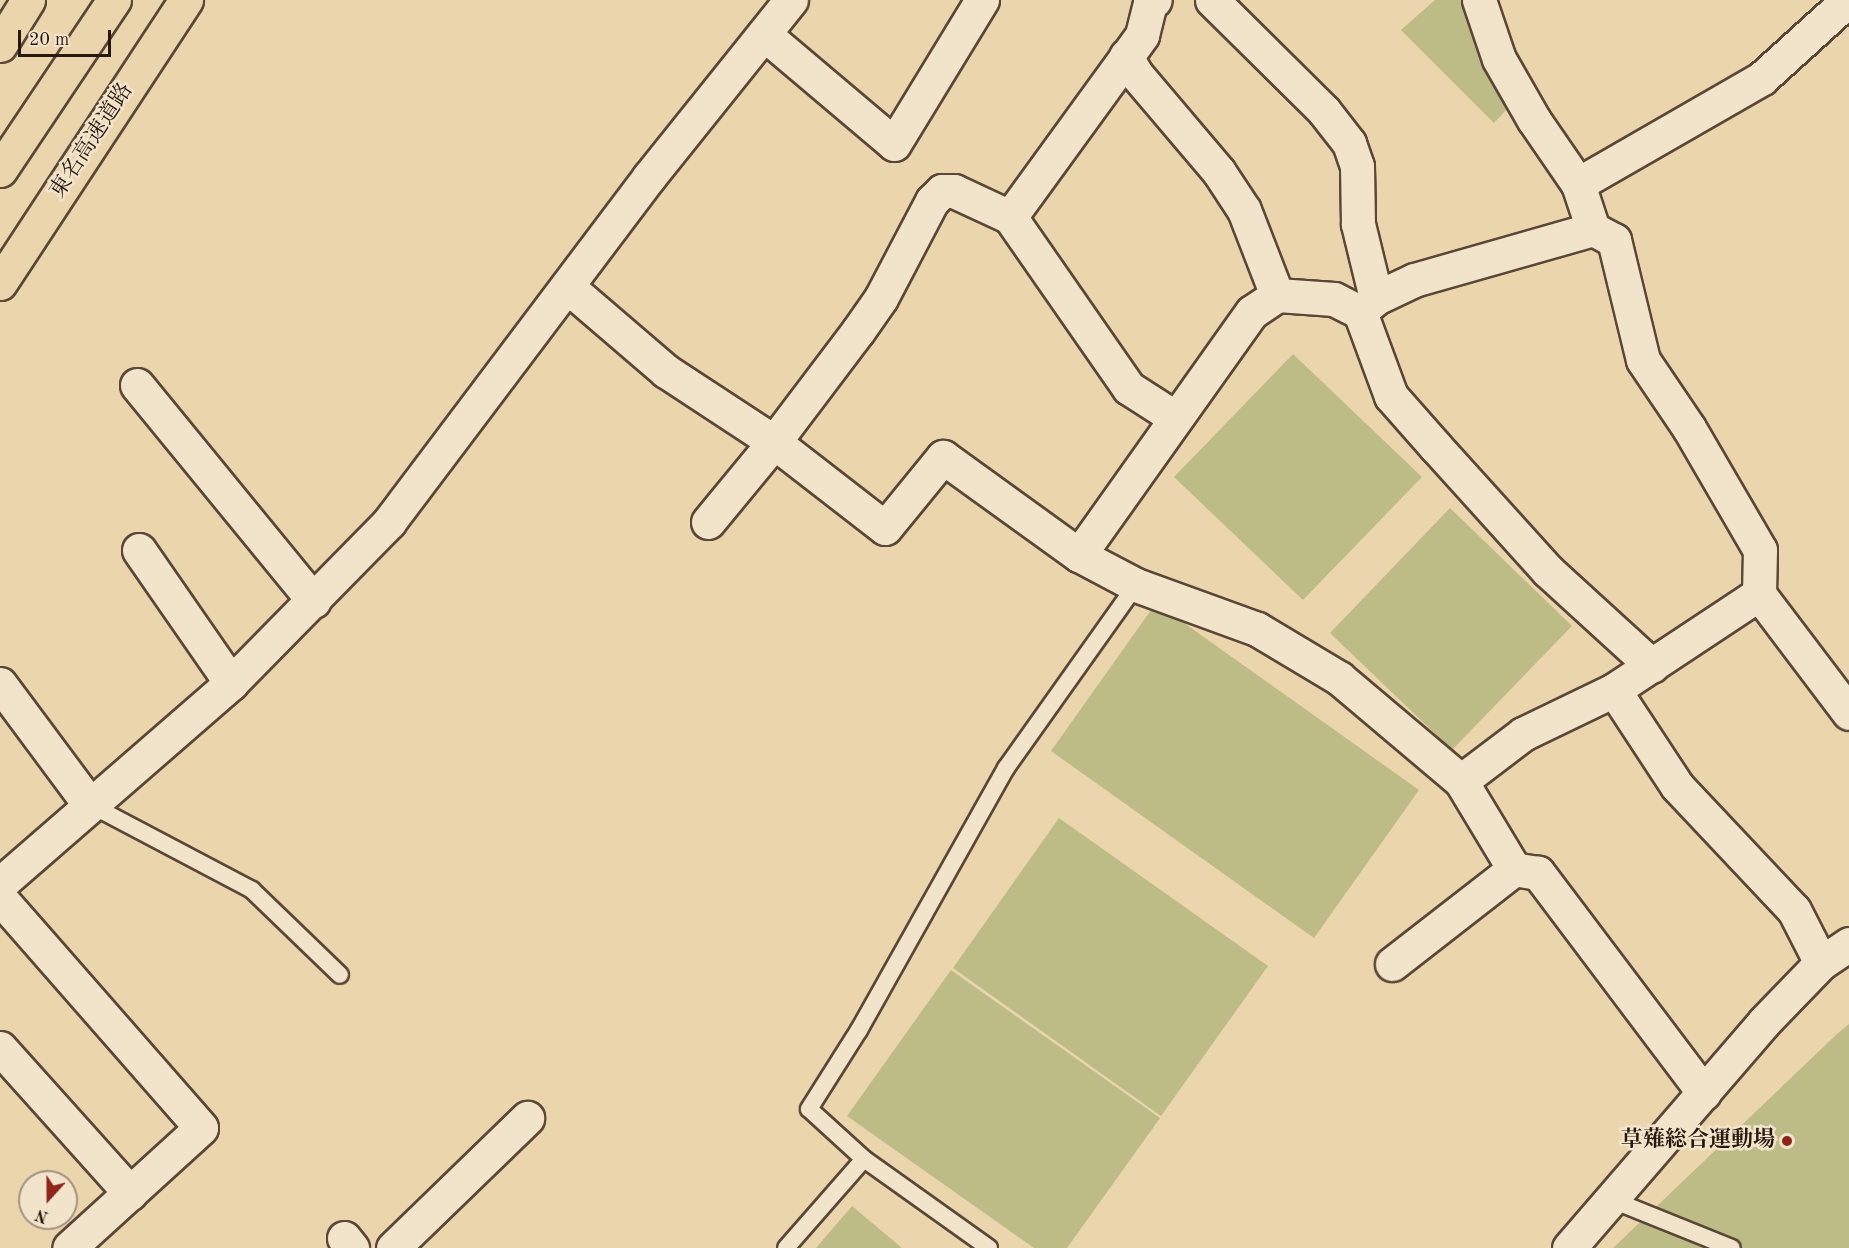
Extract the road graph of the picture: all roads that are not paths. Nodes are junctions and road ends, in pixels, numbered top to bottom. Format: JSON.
{"nodes":[{"id":1,"x":28,"y":0,"type":"edge"},
{"id":2,"x":114,"y":0,"type":"edge"},
{"id":3,"x":186,"y":0,"type":"edge"},
{"id":4,"x":191,"y":0,"type":"edge"},
{"id":5,"x":791,"y":0,"type":"edge"},
{"id":6,"x":982,"y":0,"type":"edge"},
{"id":7,"x":1212,"y":0,"type":"edge"},
{"id":8,"x":1479,"y":0,"type":"edge"},
{"id":9,"x":1848,"y":0,"type":"edge"},
{"id":10,"x":1151,"y":1,"type":"edge"},
{"id":11,"x":764,"y":34,"type":"junction"},
{"id":12,"x":0,"y":45,"type":"edge"},
{"id":13,"x":1126,"y":56,"type":"junction"},
{"id":14,"x":146,"y":59,"type":"junction"},
{"id":15,"x":0,"y":170,"type":"edge"},
{"id":16,"x":1578,"y":184,"type":"junction"},
{"id":17,"x":1010,"y":217,"type":"junction"},
{"id":18,"x":1593,"y":229,"type":"junction"},
{"id":19,"x":0,"y":283,"type":"edge"},
{"id":20,"x":567,"y":287,"type":"junction"},
{"id":21,"x":1277,"y":295,"type":"junction"},
{"id":22,"x":1368,"y":305,"type":"junction"},
{"id":23,"x":137,"y":385,"type":"dead end"},
{"id":24,"x":1174,"y":417,"type":"junction"},
{"id":25,"x":774,"y":442,"type":"junction"},
{"id":26,"x":708,"y":522,"type":"dead end"},
{"id":27,"x":139,"y":550,"type":"dead end"},
{"id":28,"x":1079,"y":555,"type":"junction"},
{"id":29,"x":1136,"y":585,"type":"junction"},
{"id":30,"x":1759,"y":594,"type":"junction"},
{"id":31,"x":314,"y":601,"type":"junction"},
{"id":32,"x":1652,"y":666,"type":"junction"},
{"id":33,"x":231,"y":683,"type":"junction"},
{"id":34,"x":0,"y":684,"type":"edge"},
{"id":35,"x":1614,"y":690,"type":"junction"},
{"id":36,"x":1849,"y":713,"type":"edge"},
{"id":37,"x":1461,"y":781,"type":"junction"},
{"id":38,"x":89,"y":804,"type":"junction"},
{"id":39,"x":1514,"y":869,"type":"junction"},
{"id":40,"x":0,"y":884,"type":"edge"},
{"id":41,"x":0,"y":898,"type":"edge"},
{"id":42,"x":1849,"y":944,"type":"edge"},
{"id":43,"x":1821,"y":963,"type":"junction"},
{"id":44,"x":1392,"y":964,"type":"dead end"},
{"id":45,"x":340,"y":975,"type":"dead end"},
{"id":46,"x":0,"y":1048,"type":"edge"},
{"id":47,"x":1704,"y":1093,"type":"junction"},
{"id":48,"x":527,"y":1118,"type":"dead end"},
{"id":49,"x":864,"y":1159,"type":"junction"},
{"id":50,"x":130,"y":1193,"type":"junction"},
{"id":51,"x":1610,"y":1199,"type":"junction"},
{"id":52,"x":69,"y":1248,"type":"edge"},
{"id":53,"x":393,"y":1248,"type":"edge"},
{"id":54,"x":786,"y":1248,"type":"edge"},
{"id":55,"x":989,"y":1248,"type":"edge"},
{"id":56,"x":1569,"y":1248,"type":"edge"},
{"id":57,"x":1732,"y":1248,"type":"edge"}],
"edges":[{"from":1,"to":12,"type":"highway"},
{"from":2,"to":15,"type":"highway"},
{"from":3,"to":14,"type":"highway","name":"東名高速道路"},
{"from":4,"to":14,"type":"highway"},
{"from":5,"to":11,"type":"street"},
{"from":6,"to":11,"type":"street"},
{"from":7,"to":22,"type":"street"},
{"from":8,"to":16,"type":"street"},
{"from":9,"to":16,"type":"street"},
{"from":10,"to":13,"type":"street"},
{"from":11,"to":20,"type":"street"},
{"from":13,"to":17,"type":"street"},
{"from":13,"to":21,"type":"street"},
{"from":14,"to":19,"type":"highway","name":"東名高速道路"},
{"from":16,"to":18,"type":"street"},
{"from":17,"to":24,"type":"street"},
{"from":17,"to":25,"type":"street"},
{"from":18,"to":22,"type":"street"},
{"from":18,"to":30,"type":"street"},
{"from":20,"to":25,"type":"street"},
{"from":20,"to":31,"type":"street"},
{"from":21,"to":22,"type":"street"},
{"from":21,"to":24,"type":"street"},
{"from":22,"to":32,"type":"street"},
{"from":23,"to":31,"type":"street"},
{"from":24,"to":28,"type":"street"},
{"from":25,"to":26,"type":"street"},
{"from":25,"to":28,"type":"street"},
{"from":27,"to":33,"type":"street"},
{"from":28,"to":29,"type":"street"},
{"from":29,"to":37,"type":"street"},
{"from":29,"to":49,"type":"lane"},
{"from":30,"to":32,"type":"street"},
{"from":30,"to":36,"type":"street"},
{"from":31,"to":33,"type":"street"},
{"from":32,"to":35,"type":"street"},
{"from":33,"to":38,"type":"street"},
{"from":34,"to":38,"type":"street"},
{"from":35,"to":37,"type":"street"},
{"from":35,"to":43,"type":"street"},
{"from":37,"to":39,"type":"street"},
{"from":38,"to":40,"type":"street"},
{"from":38,"to":45,"type":"lane"},
{"from":39,"to":44,"type":"street"},
{"from":39,"to":47,"type":"street"},
{"from":41,"to":50,"type":"street"},
{"from":42,"to":43,"type":"street"},
{"from":43,"to":47,"type":"street"},
{"from":46,"to":50,"type":"street"},
{"from":47,"to":51,"type":"street"},
{"from":48,"to":53,"type":"street"},
{"from":49,"to":54,"type":"lane"},
{"from":49,"to":55,"type":"lane"},
{"from":50,"to":52,"type":"street"},
{"from":51,"to":56,"type":"street"},
{"from":51,"to":57,"type":"lane"}]}
